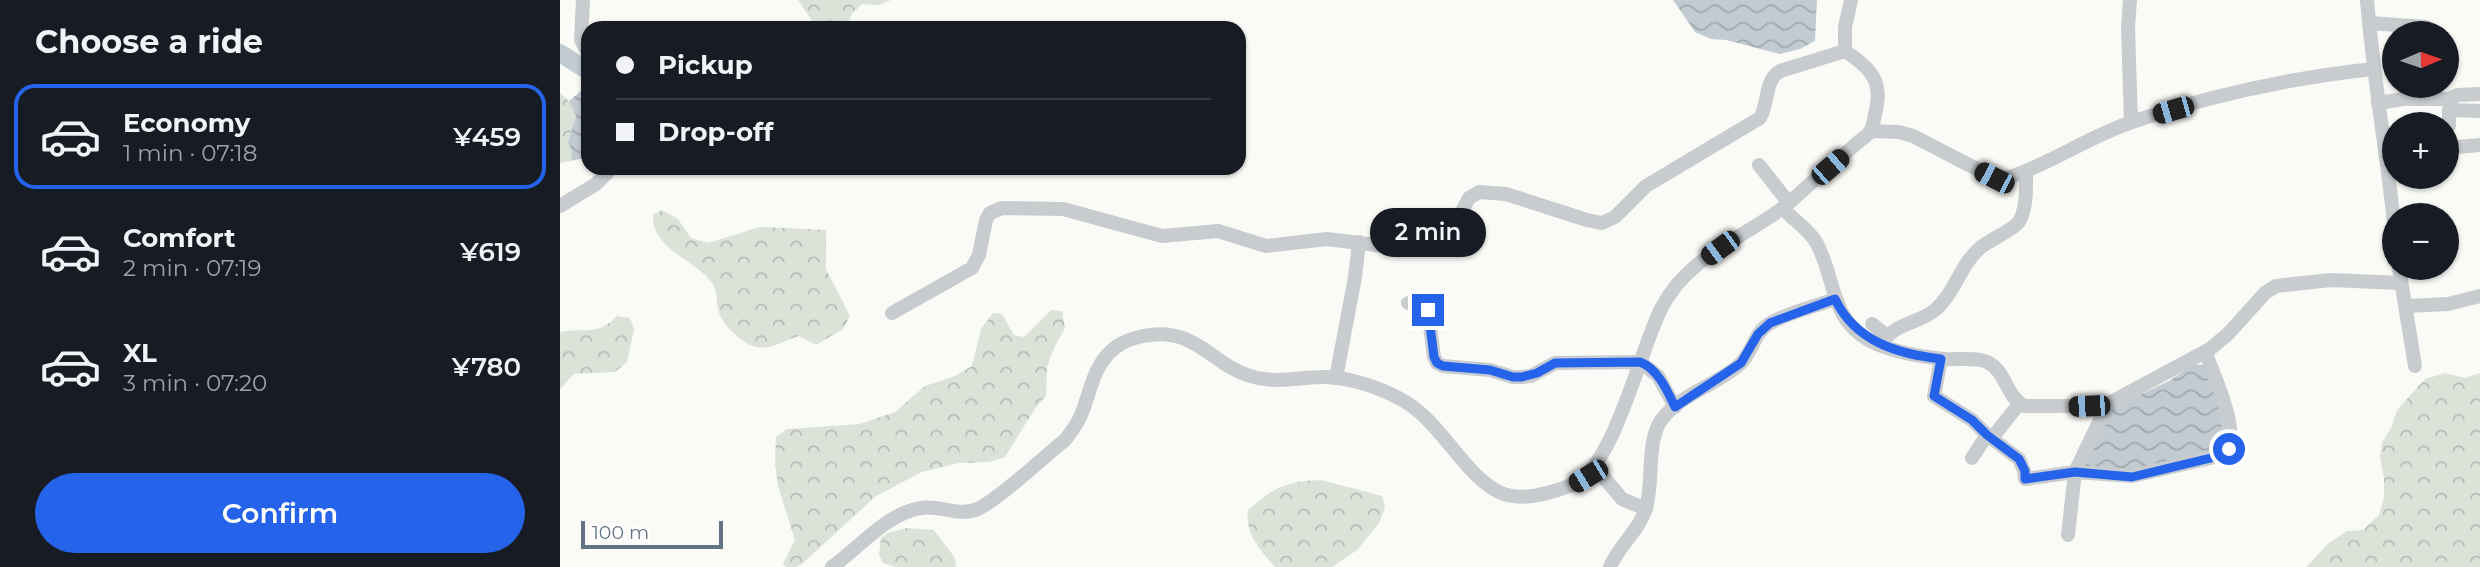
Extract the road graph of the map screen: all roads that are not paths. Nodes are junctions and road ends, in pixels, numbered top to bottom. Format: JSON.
{"nodes":[{"id":1,"x":583,"y":0,"type":"edge"},
{"id":2,"x":1851,"y":0,"type":"edge"},
{"id":3,"x":2130,"y":0,"type":"edge"},
{"id":4,"x":2367,"y":0,"type":"edge"},
{"id":5,"x":582,"y":21,"type":"edge"},
{"id":6,"x":2369,"y":23,"type":"junction"},
{"id":7,"x":2382,"y":24,"type":"edge"},
{"id":8,"x":1845,"y":51,"type":"junction"},
{"id":9,"x":2373,"y":69,"type":"junction"},
{"id":10,"x":2480,"y":94,"type":"edge"},
{"id":11,"x":2378,"y":103,"type":"junction"},
{"id":12,"x":2480,"y":111,"type":"edge"},
{"id":13,"x":2449,"y":112,"type":"edge"},
{"id":14,"x":2382,"y":120,"type":"edge"},
{"id":15,"x":2131,"y":122,"type":"junction"},
{"id":16,"x":1870,"y":131,"type":"junction"},
{"id":17,"x":2480,"y":145,"type":"edge"},
{"id":18,"x":2459,"y":147,"type":"edge"},
{"id":19,"x":1759,"y":165,"type":"dead end"},
{"id":20,"x":2026,"y":172,"type":"junction"},
{"id":21,"x":604,"y":175,"type":"edge"},
{"id":22,"x":1786,"y":205,"type":"junction"},
{"id":23,"x":560,"y":206,"type":"edge"},
{"id":24,"x":1359,"y":242,"type":"junction"},
{"id":25,"x":2400,"y":280,"type":"edge"},
{"id":26,"x":2400,"y":283,"type":"junction"},
{"id":27,"x":2480,"y":296,"type":"edge"},
{"id":28,"x":1835,"y":299,"type":"junction"},
{"id":29,"x":1408,"y":303,"type":"dead end"},
{"id":30,"x":2406,"y":306,"type":"junction"},
{"id":31,"x":892,"y":313,"type":"dead end"},
{"id":32,"x":1872,"y":324,"type":"dead end"},
{"id":33,"x":1884,"y":341,"type":"junction"},
{"id":34,"x":2205,"y":352,"type":"junction"},
{"id":35,"x":1941,"y":359,"type":"junction"},
{"id":36,"x":1640,"y":362,"type":"junction"},
{"id":37,"x":2415,"y":366,"type":"dead end"},
{"id":38,"x":1336,"y":378,"type":"junction"},
{"id":39,"x":2019,"y":404,"type":"junction"},
{"id":40,"x":2104,"y":406,"type":"junction"},
{"id":41,"x":1675,"y":407,"type":"junction"},
{"id":42,"x":1989,"y":437,"type":"junction"},
{"id":43,"x":1972,"y":458,"type":"dead end"},
{"id":44,"x":1595,"y":467,"type":"junction"},
{"id":45,"x":2075,"y":472,"type":"junction"},
{"id":46,"x":1646,"y":509,"type":"junction"},
{"id":47,"x":2068,"y":535,"type":"dead end"},
{"id":48,"x":832,"y":567,"type":"edge"},
{"id":49,"x":1610,"y":567,"type":"edge"}],
"edges":[{"from":1,"to":5,"type":"street"},
{"from":2,"to":8,"type":"street"},
{"from":3,"to":15,"type":"street"},
{"from":4,"to":6,"type":"street"},
{"from":6,"to":7,"type":"street"},
{"from":6,"to":9,"type":"street"},
{"from":8,"to":16,"type":"street"},
{"from":8,"to":24,"type":"street"},
{"from":9,"to":11,"type":"street"},
{"from":9,"to":15,"type":"street"},
{"from":10,"to":11,"type":"street"},
{"from":11,"to":14,"type":"street"},
{"from":12,"to":13,"type":"street"},
{"from":15,"to":20,"type":"street"},
{"from":16,"to":20,"type":"street"},
{"from":16,"to":22,"type":"street"},
{"from":17,"to":18,"type":"street"},
{"from":19,"to":22,"type":"street"},
{"from":20,"to":33,"type":"street"},
{"from":21,"to":23,"type":"street"},
{"from":22,"to":28,"type":"street"},
{"from":22,"to":36,"type":"street"},
{"from":24,"to":31,"type":"street"},
{"from":24,"to":38,"type":"street"},
{"from":25,"to":26,"type":"street"},
{"from":26,"to":30,"type":"street"},
{"from":26,"to":34,"type":"street"},
{"from":27,"to":30,"type":"street"},
{"from":28,"to":33,"type":"street"},
{"from":28,"to":41,"type":"street"},
{"from":29,"to":36,"type":"street"},
{"from":30,"to":37,"type":"street"},
{"from":32,"to":33,"type":"street"},
{"from":33,"to":35,"type":"street"},
{"from":34,"to":40,"type":"street"},
{"from":34,"to":45,"type":"street"},
{"from":35,"to":39,"type":"street"},
{"from":35,"to":42,"type":"street"},
{"from":36,"to":41,"type":"street"},
{"from":36,"to":44,"type":"street"},
{"from":38,"to":44,"type":"street"},
{"from":38,"to":48,"type":"street"},
{"from":39,"to":40,"type":"street"},
{"from":39,"to":42,"type":"street"},
{"from":40,"to":45,"type":"street"},
{"from":41,"to":46,"type":"street"},
{"from":42,"to":43,"type":"street"},
{"from":42,"to":45,"type":"street"},
{"from":44,"to":46,"type":"street"},
{"from":45,"to":47,"type":"street"},
{"from":46,"to":49,"type":"street"}]}
